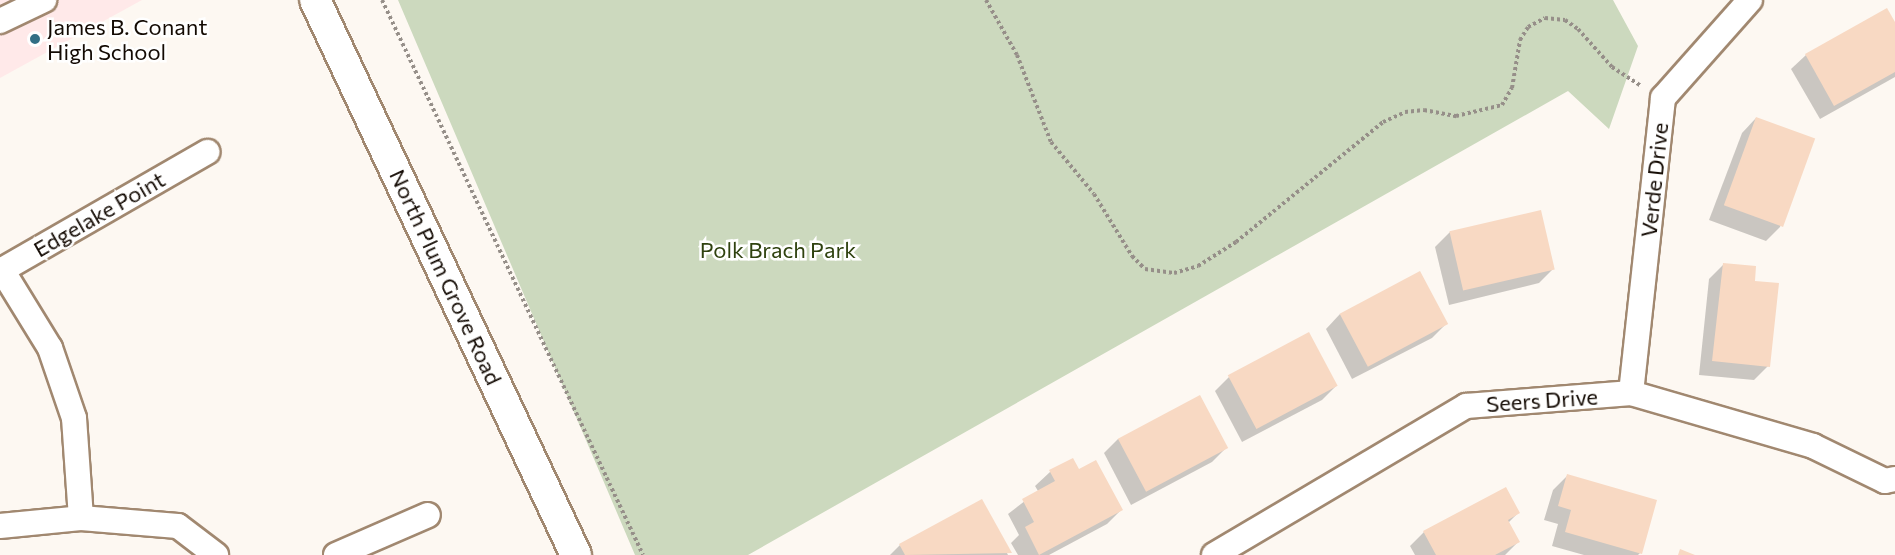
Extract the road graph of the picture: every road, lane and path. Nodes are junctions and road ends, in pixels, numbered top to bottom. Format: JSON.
{"nodes":[{"id":1,"x":44,"y":0,"type":"edge"},
{"id":2,"x":315,"y":0,"type":"edge"},
{"id":3,"x":382,"y":0,"type":"edge"},
{"id":4,"x":986,"y":0,"type":"edge"},
{"id":5,"x":1750,"y":0,"type":"edge"},
{"id":6,"x":0,"y":21,"type":"edge"},
{"id":7,"x":1663,"y":98,"type":"junction"},
{"id":8,"x":207,"y":152,"type":"dead end"},
{"id":9,"x":1631,"y":393,"type":"junction"},
{"id":10,"x":1895,"y":479,"type":"edge"},
{"id":11,"x":428,"y":515,"type":"dead end"},
{"id":12,"x":81,"y":518,"type":"junction"},
{"id":13,"x":0,"y":526,"type":"edge"},
{"id":14,"x":216,"y":555,"type":"edge"},
{"id":15,"x":336,"y":555,"type":"edge"},
{"id":16,"x":576,"y":555,"type":"edge"},
{"id":17,"x":643,"y":555,"type":"edge"},
{"id":18,"x":1214,"y":555,"type":"edge"}],
"edges":[{"from":1,"to":6,"type":"street"},
{"from":2,"to":16,"type":"street","name":"North Plum Grove Road"},
{"from":3,"to":17,"type":"path"},
{"from":4,"to":7,"type":"path"},
{"from":5,"to":7,"type":"street","name":"Verde Drive"},
{"from":7,"to":9,"type":"street","name":"Verde Drive"},
{"from":8,"to":12,"type":"street","name":"Edgelake Point"},
{"from":9,"to":10,"type":"street","name":"Seers Drive"},
{"from":9,"to":18,"type":"street","name":"Seers Drive"},
{"from":11,"to":15,"type":"street"},
{"from":12,"to":13,"type":"street"},
{"from":12,"to":14,"type":"street"}]}
